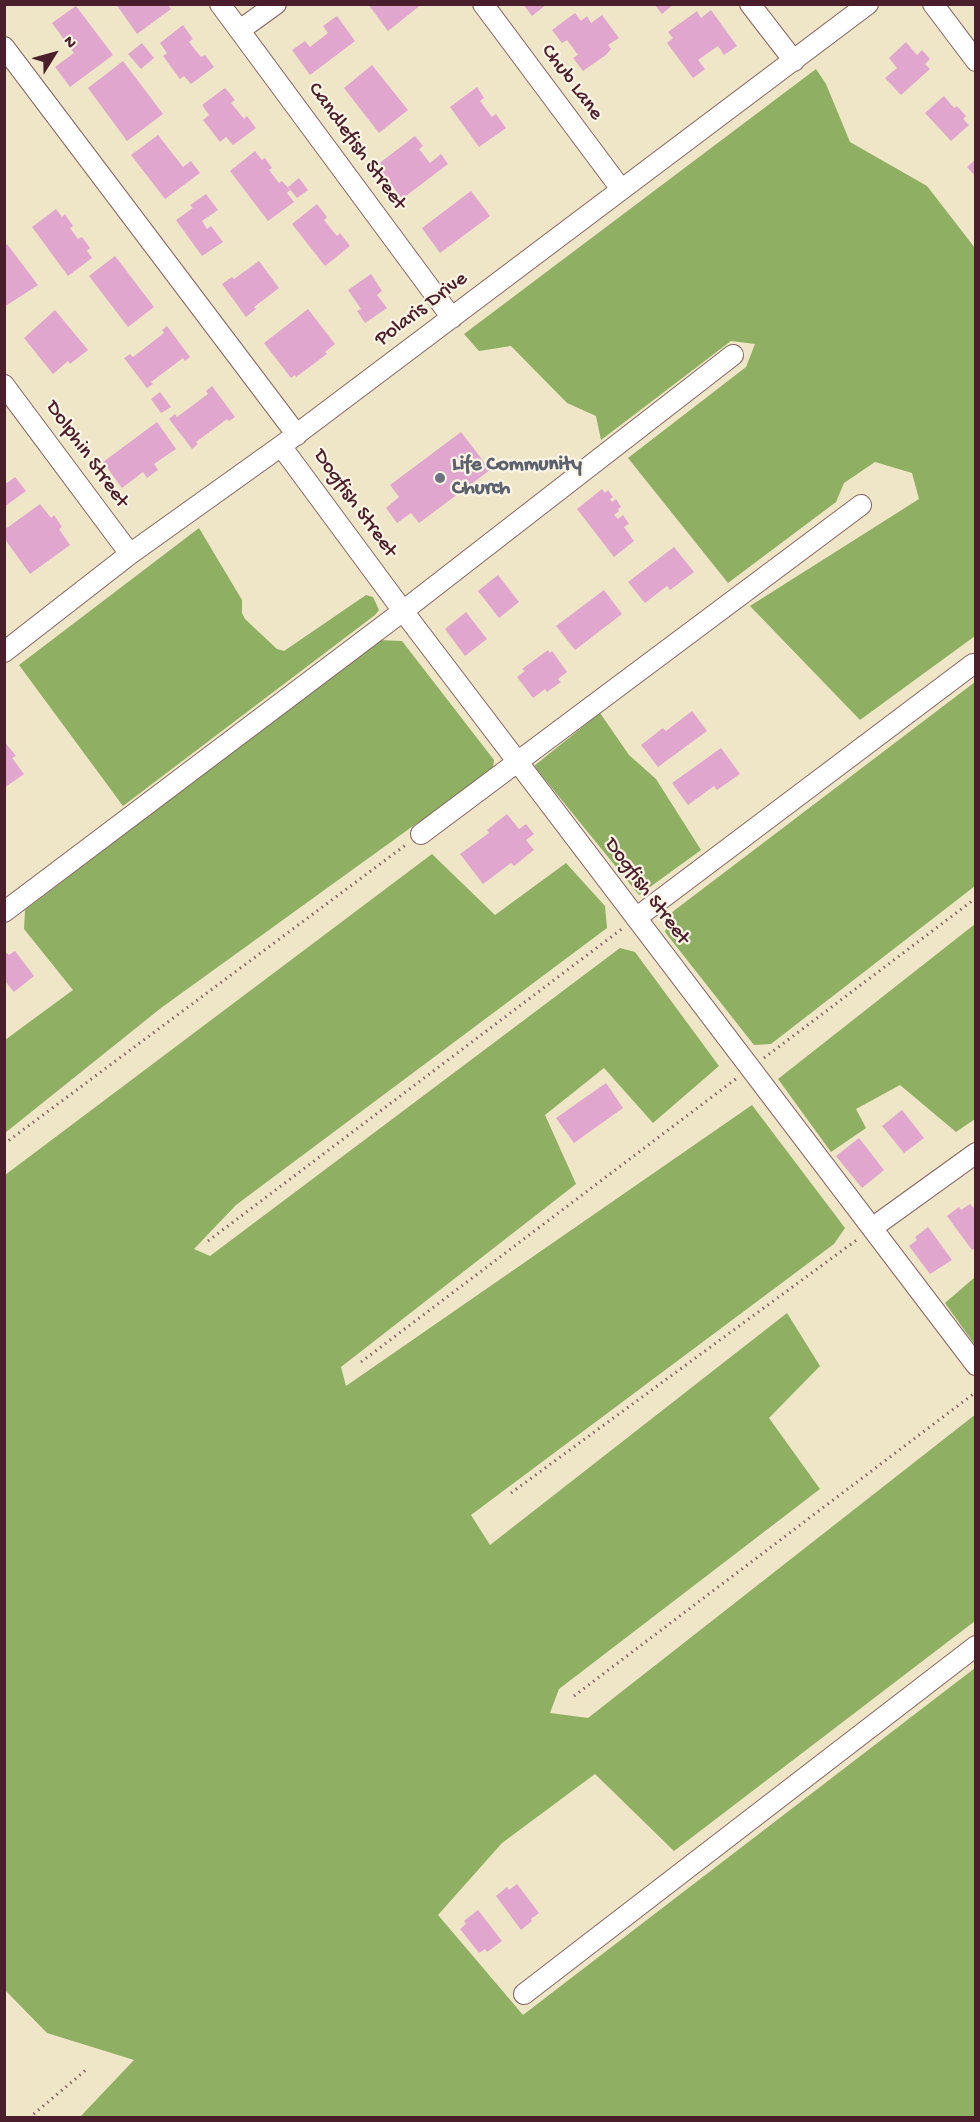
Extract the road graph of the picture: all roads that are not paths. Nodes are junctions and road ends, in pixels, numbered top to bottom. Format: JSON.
{"nodes":[{"id":1,"x":220,"y":4,"type":"edge"},
{"id":2,"x":276,"y":4,"type":"edge"},
{"id":3,"x":483,"y":4,"type":"edge"},
{"id":4,"x":750,"y":4,"type":"edge"},
{"id":5,"x":868,"y":4,"type":"edge"},
{"id":6,"x":933,"y":4,"type":"edge"},
{"id":7,"x":240,"y":30,"type":"junction"},
{"id":8,"x":4,"y":47,"type":"edge"},
{"id":9,"x":794,"y":61,"type":"junction"},
{"id":10,"x":975,"y":61,"type":"edge"},
{"id":11,"x":621,"y":189,"type":"junction"},
{"id":12,"x":452,"y":318,"type":"junction"},
{"id":13,"x":733,"y":355,"type":"dead end"},
{"id":14,"x":4,"y":385,"type":"edge"},
{"id":15,"x":289,"y":440,"type":"junction"},
{"id":16,"x":861,"y":505,"type":"dead end"},
{"id":17,"x":130,"y":554,"type":"junction"},
{"id":18,"x":403,"y":610,"type":"junction"},
{"id":19,"x":4,"y":651,"type":"edge"},
{"id":20,"x":973,"y":664,"type":"dead end"},
{"id":21,"x":518,"y":762,"type":"junction"},
{"id":22,"x":420,"y":834,"type":"road end"},
{"id":23,"x":4,"y":912,"type":"edge"},
{"id":24,"x":636,"y":918,"type":"junction"},
{"id":25,"x":975,"y":1153,"type":"edge"},
{"id":26,"x":872,"y":1228,"type":"junction"},
{"id":27,"x":975,"y":1365,"type":"edge"},
{"id":28,"x":975,"y":1646,"type":"edge"},
{"id":29,"x":524,"y":1994,"type":"dead end"}],
"edges":[{"from":1,"to":7,"type":"street","name":"Candlefish Street"},
{"from":2,"to":7,"type":"street"},
{"from":3,"to":11,"type":"street","name":"Chub Lane"},
{"from":4,"to":9,"type":"street"},
{"from":5,"to":9,"type":"street","name":"Polaris Drive"},
{"from":6,"to":10,"type":"street"},
{"from":7,"to":12,"type":"street","name":"Candlefish Street"},
{"from":8,"to":15,"type":"street","name":"Dogfish Street"},
{"from":9,"to":11,"type":"street","name":"Polaris Drive"},
{"from":11,"to":12,"type":"street","name":"Polaris Drive"},
{"from":12,"to":15,"type":"street","name":"Polaris Drive"},
{"from":13,"to":18,"type":"street"},
{"from":14,"to":17,"type":"street","name":"Dolphin Street"},
{"from":15,"to":17,"type":"street","name":"Polaris Drive"},
{"from":15,"to":18,"type":"street","name":"Dogfish Street"},
{"from":16,"to":21,"type":"street"},
{"from":17,"to":19,"type":"street","name":"Polaris Drive"},
{"from":18,"to":21,"type":"street","name":"Dogfish Street"},
{"from":18,"to":23,"type":"street"},
{"from":20,"to":24,"type":"street"},
{"from":21,"to":22,"type":"street"},
{"from":21,"to":24,"type":"street","name":"Dogfish Street"},
{"from":24,"to":26,"type":"street","name":"Dogfish Street"},
{"from":25,"to":26,"type":"street"},
{"from":26,"to":27,"type":"street","name":"Dogfish Street"},
{"from":28,"to":29,"type":"street"}]}
